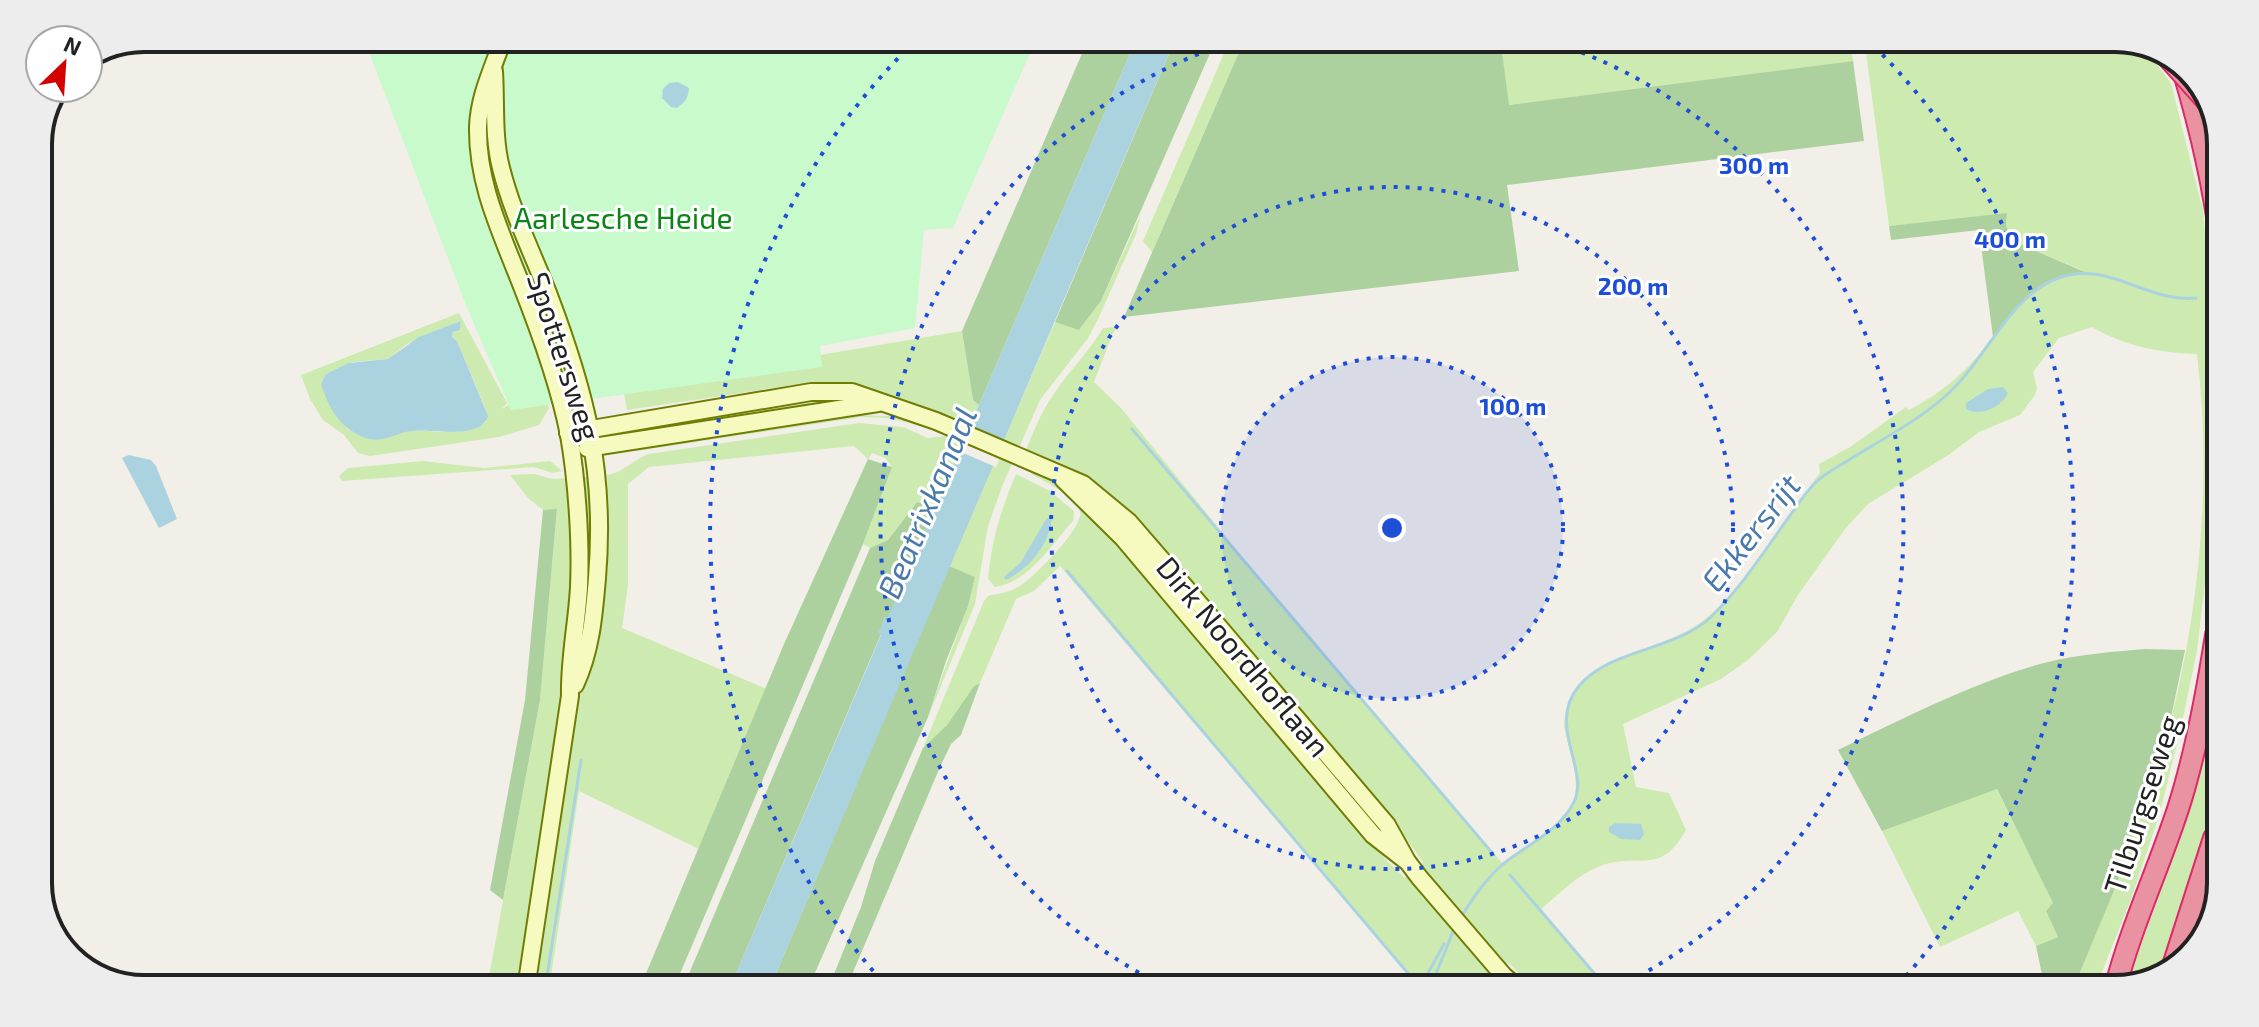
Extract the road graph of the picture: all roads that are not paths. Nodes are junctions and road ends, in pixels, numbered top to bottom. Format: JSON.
{"nodes":[{"id":1,"x":498,"y":52,"type":"edge"},
{"id":2,"x":493,"y":66,"type":"junction"},
{"id":3,"x":2189,"y":90,"type":"edge"},
{"id":4,"x":2207,"y":156,"type":"edge"},
{"id":5,"x":878,"y":403,"type":"junction"},
{"id":6,"x":591,"y":429,"type":"junction"},
{"id":7,"x":570,"y":441,"type":"junction"},
{"id":8,"x":595,"y":447,"type":"junction"},
{"id":9,"x":2207,"y":686,"type":"edge"},
{"id":10,"x":570,"y":696,"type":"junction"},
{"id":11,"x":2207,"y":860,"type":"edge"},
{"id":12,"x":2127,"y":942,"type":"junction"},
{"id":13,"x":2178,"y":950,"type":"edge"},
{"id":14,"x":528,"y":975,"type":"edge"},
{"id":15,"x":1503,"y":975,"type":"edge"},
{"id":16,"x":2114,"y":975,"type":"edge"},
{"id":17,"x":2119,"y":975,"type":"edge"}],
"edges":[{"from":1,"to":2,"type":"main road","name":"Spottersweg"},
{"from":2,"to":6,"type":"main road","name":"Spottersweg"},
{"from":2,"to":7,"type":"main road","name":"Spottersweg"},
{"from":3,"to":4,"type":"highway"},
{"from":5,"to":6,"type":"main road","name":"Dirk Noordhoflaan"},
{"from":5,"to":8,"type":"main road","name":"Dirk Noordhoflaan"},
{"from":5,"to":15,"type":"main road","name":"Dirk Noordhoflaan"},
{"from":6,"to":7,"type":"main road","name":"Dirk Noordhoflaan"},
{"from":6,"to":8,"type":"main road","name":"Spottersweg"},
{"from":7,"to":8,"type":"main road","name":"Dirk Noordhoflaan"},
{"from":7,"to":10,"type":"main road","name":"Spottersweg"},
{"from":8,"to":10,"type":"main road","name":"Spottersweg"},
{"from":9,"to":12,"type":"highway","name":"Tilburgseweg"},
{"from":10,"to":14,"type":"main road","name":"Spottersweg"},
{"from":11,"to":13,"type":"highway"},
{"from":12,"to":16,"type":"highway"},
{"from":12,"to":17,"type":"highway","name":"Tilburgseweg"}]}
